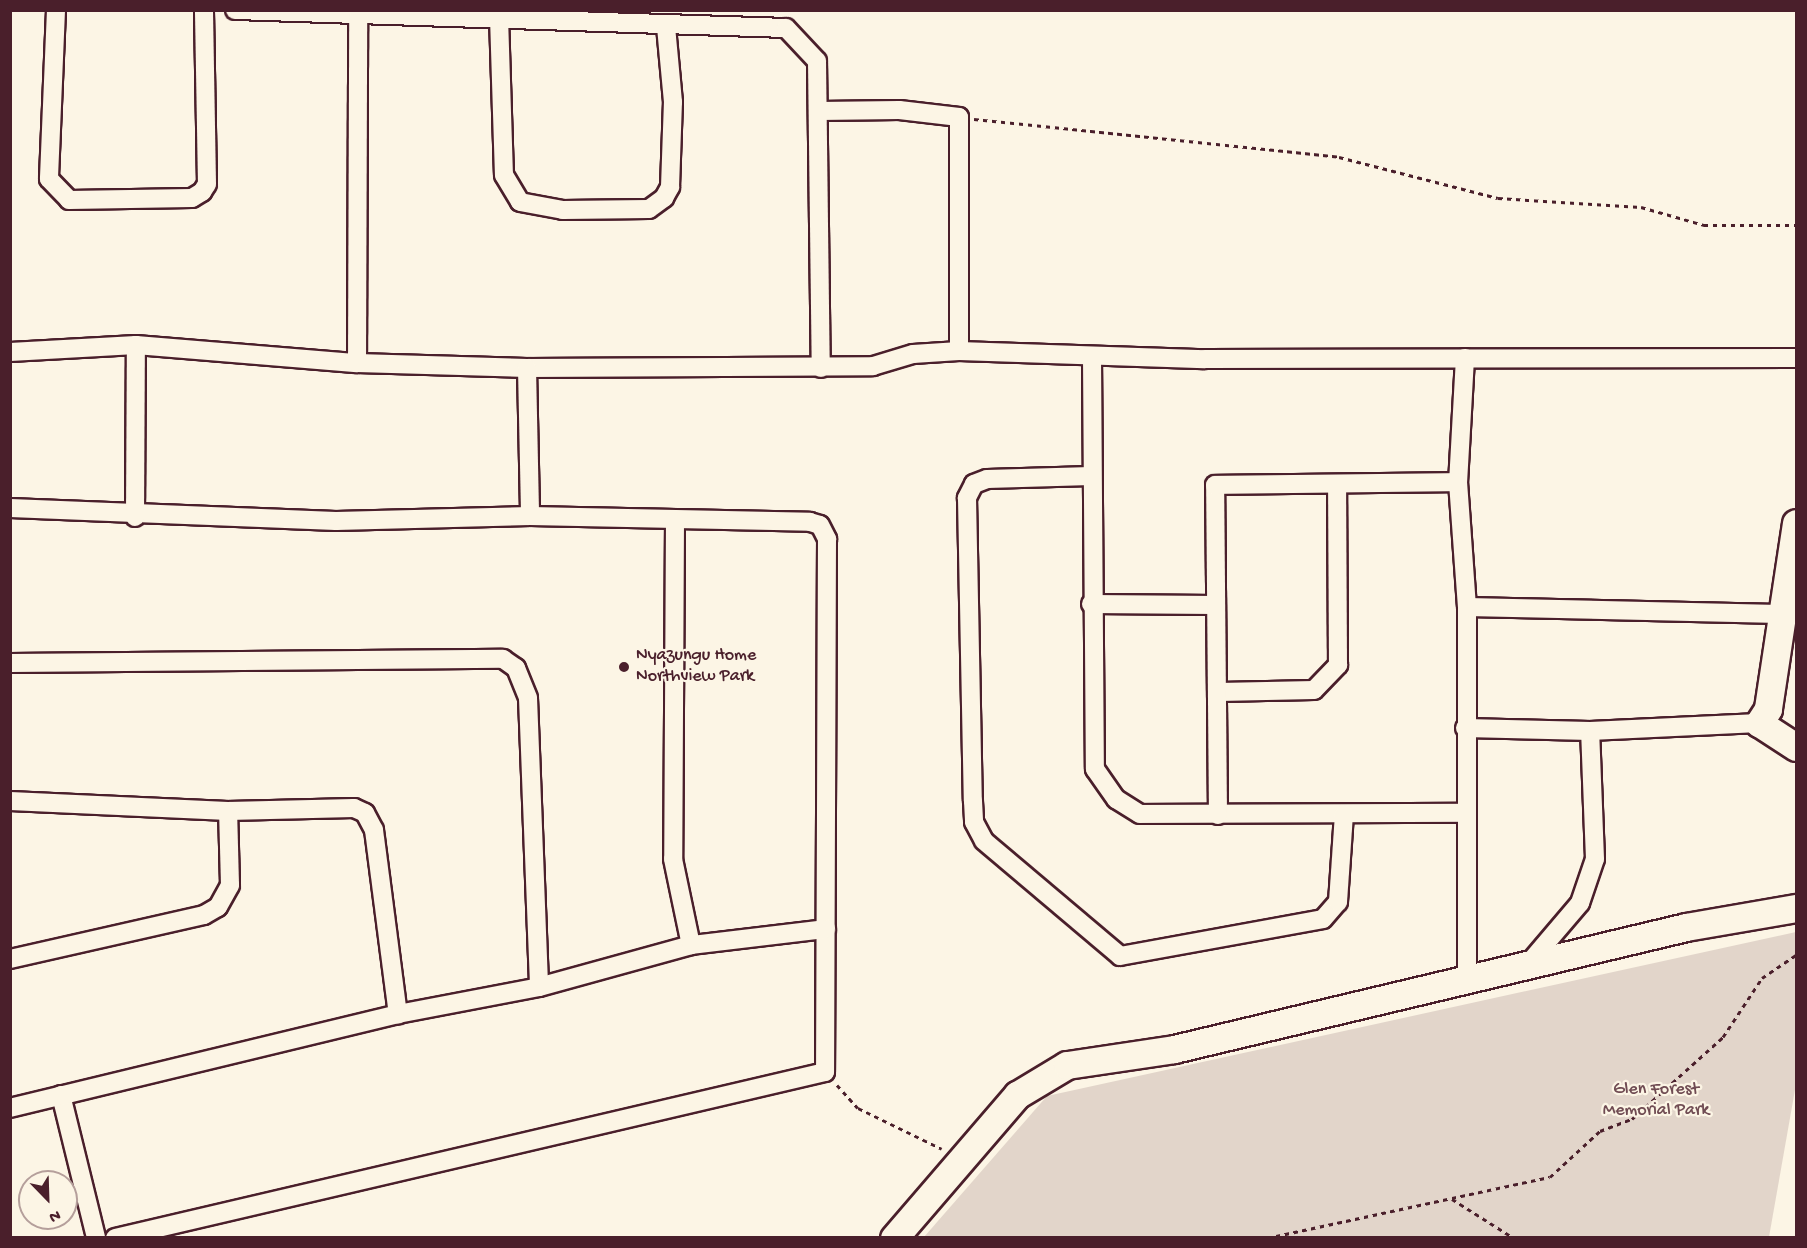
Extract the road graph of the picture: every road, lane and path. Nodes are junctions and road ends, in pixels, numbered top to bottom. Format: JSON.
{"nodes":[{"id":1,"x":56,"y":10,"type":"edge"},
{"id":2,"x":204,"y":10,"type":"edge"},
{"id":3,"x":235,"y":10,"type":"edge"},
{"id":4,"x":358,"y":16,"type":"junction"},
{"id":5,"x":499,"y":17,"type":"junction"},
{"id":6,"x":666,"y":26,"type":"junction"},
{"id":7,"x":819,"y":111,"type":"junction"},
{"id":8,"x":959,"y":117,"type":"junction"},
{"id":9,"x":1797,"y":225,"type":"edge"},
{"id":10,"x":136,"y":345,"type":"junction"},
{"id":11,"x":959,"y":351,"type":"junction"},
{"id":12,"x":10,"y":352,"type":"edge"},
{"id":13,"x":1092,"y":357,"type":"junction"},
{"id":14,"x":1465,"y":358,"type":"junction"},
{"id":15,"x":1797,"y":358,"type":"edge"},
{"id":16,"x":357,"y":363,"type":"junction"},
{"id":17,"x":526,"y":368,"type":"junction"},
{"id":18,"x":821,"y":368,"type":"junction"},
{"id":19,"x":1091,"y":476,"type":"junction"},
{"id":20,"x":1458,"y":482,"type":"junction"},
{"id":21,"x":1337,"y":484,"type":"junction"},
{"id":22,"x":10,"y":508,"type":"edge"},
{"id":23,"x":530,"y":516,"type":"junction"},
{"id":24,"x":135,"y":517,"type":"junction"},
{"id":25,"x":675,"y":520,"type":"junction"},
{"id":26,"x":1797,"y":523,"type":"edge"},
{"id":27,"x":1091,"y":604,"type":"junction"},
{"id":28,"x":1215,"y":606,"type":"junction"},
{"id":29,"x":1467,"y":607,"type":"junction"},
{"id":30,"x":1780,"y":614,"type":"junction"},
{"id":31,"x":10,"y":663,"type":"edge"},
{"id":32,"x":1219,"y":692,"type":"junction"},
{"id":33,"x":1759,"y":723,"type":"junction"},
{"id":34,"x":1466,"y":728,"type":"junction"},
{"id":35,"x":1590,"y":731,"type":"junction"},
{"id":36,"x":1797,"y":747,"type":"edge"},
{"id":37,"x":10,"y":801,"type":"edge"},
{"id":38,"x":228,"y":811,"type":"junction"},
{"id":39,"x":1466,"y":813,"type":"junction"},
{"id":40,"x":1344,"y":814,"type":"junction"},
{"id":41,"x":1218,"y":815,"type":"junction"},
{"id":42,"x":1797,"y":908,"type":"edge"},
{"id":43,"x":826,"y":929,"type":"junction"},
{"id":44,"x":692,"y":945,"type":"junction"},
{"id":45,"x":1797,"y":955,"type":"edge"},
{"id":46,"x":10,"y":959,"type":"edge"},
{"id":47,"x":1526,"y":966,"type":"junction"},
{"id":48,"x":1467,"y":980,"type":"junction"},
{"id":49,"x":539,"y":987,"type":"junction"},
{"id":50,"x":398,"y":1014,"type":"junction"},
{"id":51,"x":825,"y":1072,"type":"junction"},
{"id":52,"x":62,"y":1095,"type":"junction"},
{"id":53,"x":10,"y":1108,"type":"edge"},
{"id":54,"x":962,"y":1156,"type":"junction"},
{"id":55,"x":1450,"y":1198,"type":"junction"},
{"id":56,"x":96,"y":1238,"type":"edge"},
{"id":57,"x":115,"y":1238,"type":"edge"},
{"id":58,"x":894,"y":1238,"type":"edge"},
{"id":59,"x":1268,"y":1238,"type":"edge"},
{"id":60,"x":1514,"y":1238,"type":"edge"}],
"edges":[{"from":1,"to":2,"type":"street"},
{"from":3,"to":4,"type":"street"},
{"from":4,"to":5,"type":"street"},
{"from":4,"to":16,"type":"street"},
{"from":5,"to":6,"type":"street"},
{"from":5,"to":6,"type":"street"},
{"from":6,"to":7,"type":"street"},
{"from":7,"to":8,"type":"street"},
{"from":7,"to":18,"type":"street"},
{"from":8,"to":9,"type":"path"},
{"from":8,"to":11,"type":"street"},
{"from":10,"to":12,"type":"street"},
{"from":10,"to":16,"type":"street"},
{"from":10,"to":24,"type":"street"},
{"from":11,"to":13,"type":"street"},
{"from":11,"to":18,"type":"street"},
{"from":13,"to":14,"type":"street"},
{"from":13,"to":19,"type":"street"},
{"from":14,"to":15,"type":"street"},
{"from":14,"to":20,"type":"street"},
{"from":16,"to":17,"type":"street"},
{"from":17,"to":18,"type":"street"},
{"from":17,"to":23,"type":"street"},
{"from":19,"to":27,"type":"street"},
{"from":19,"to":40,"type":"street"},
{"from":20,"to":21,"type":"street"},
{"from":20,"to":29,"type":"street"},
{"from":21,"to":28,"type":"street"},
{"from":21,"to":32,"type":"street"},
{"from":22,"to":24,"type":"street"},
{"from":23,"to":24,"type":"street"},
{"from":23,"to":25,"type":"street"},
{"from":25,"to":43,"type":"street"},
{"from":25,"to":44,"type":"street"},
{"from":26,"to":30,"type":"street"},
{"from":27,"to":28,"type":"street"},
{"from":27,"to":41,"type":"street"},
{"from":28,"to":32,"type":"street"},
{"from":29,"to":30,"type":"street"},
{"from":29,"to":34,"type":"street"},
{"from":30,"to":33,"type":"street"},
{"from":31,"to":49,"type":"street"},
{"from":32,"to":41,"type":"street"},
{"from":33,"to":35,"type":"street"},
{"from":33,"to":36,"type":"street"},
{"from":34,"to":35,"type":"street"},
{"from":34,"to":39,"type":"street"},
{"from":35,"to":47,"type":"street"},
{"from":37,"to":38,"type":"street"},
{"from":38,"to":46,"type":"street"},
{"from":38,"to":50,"type":"street"},
{"from":39,"to":40,"type":"street"},
{"from":39,"to":48,"type":"street"},
{"from":40,"to":41,"type":"street"},
{"from":42,"to":47,"type":"street"},
{"from":43,"to":44,"type":"street"},
{"from":43,"to":51,"type":"street"},
{"from":44,"to":49,"type":"street"},
{"from":45,"to":55,"type":"path"},
{"from":47,"to":48,"type":"street"},
{"from":48,"to":54,"type":"street"},
{"from":49,"to":50,"type":"street"},
{"from":50,"to":52,"type":"street"},
{"from":51,"to":54,"type":"path"},
{"from":51,"to":57,"type":"street"},
{"from":52,"to":53,"type":"street"},
{"from":52,"to":56,"type":"street"},
{"from":54,"to":58,"type":"street"},
{"from":55,"to":59,"type":"path"},
{"from":55,"to":60,"type":"path"}]}
